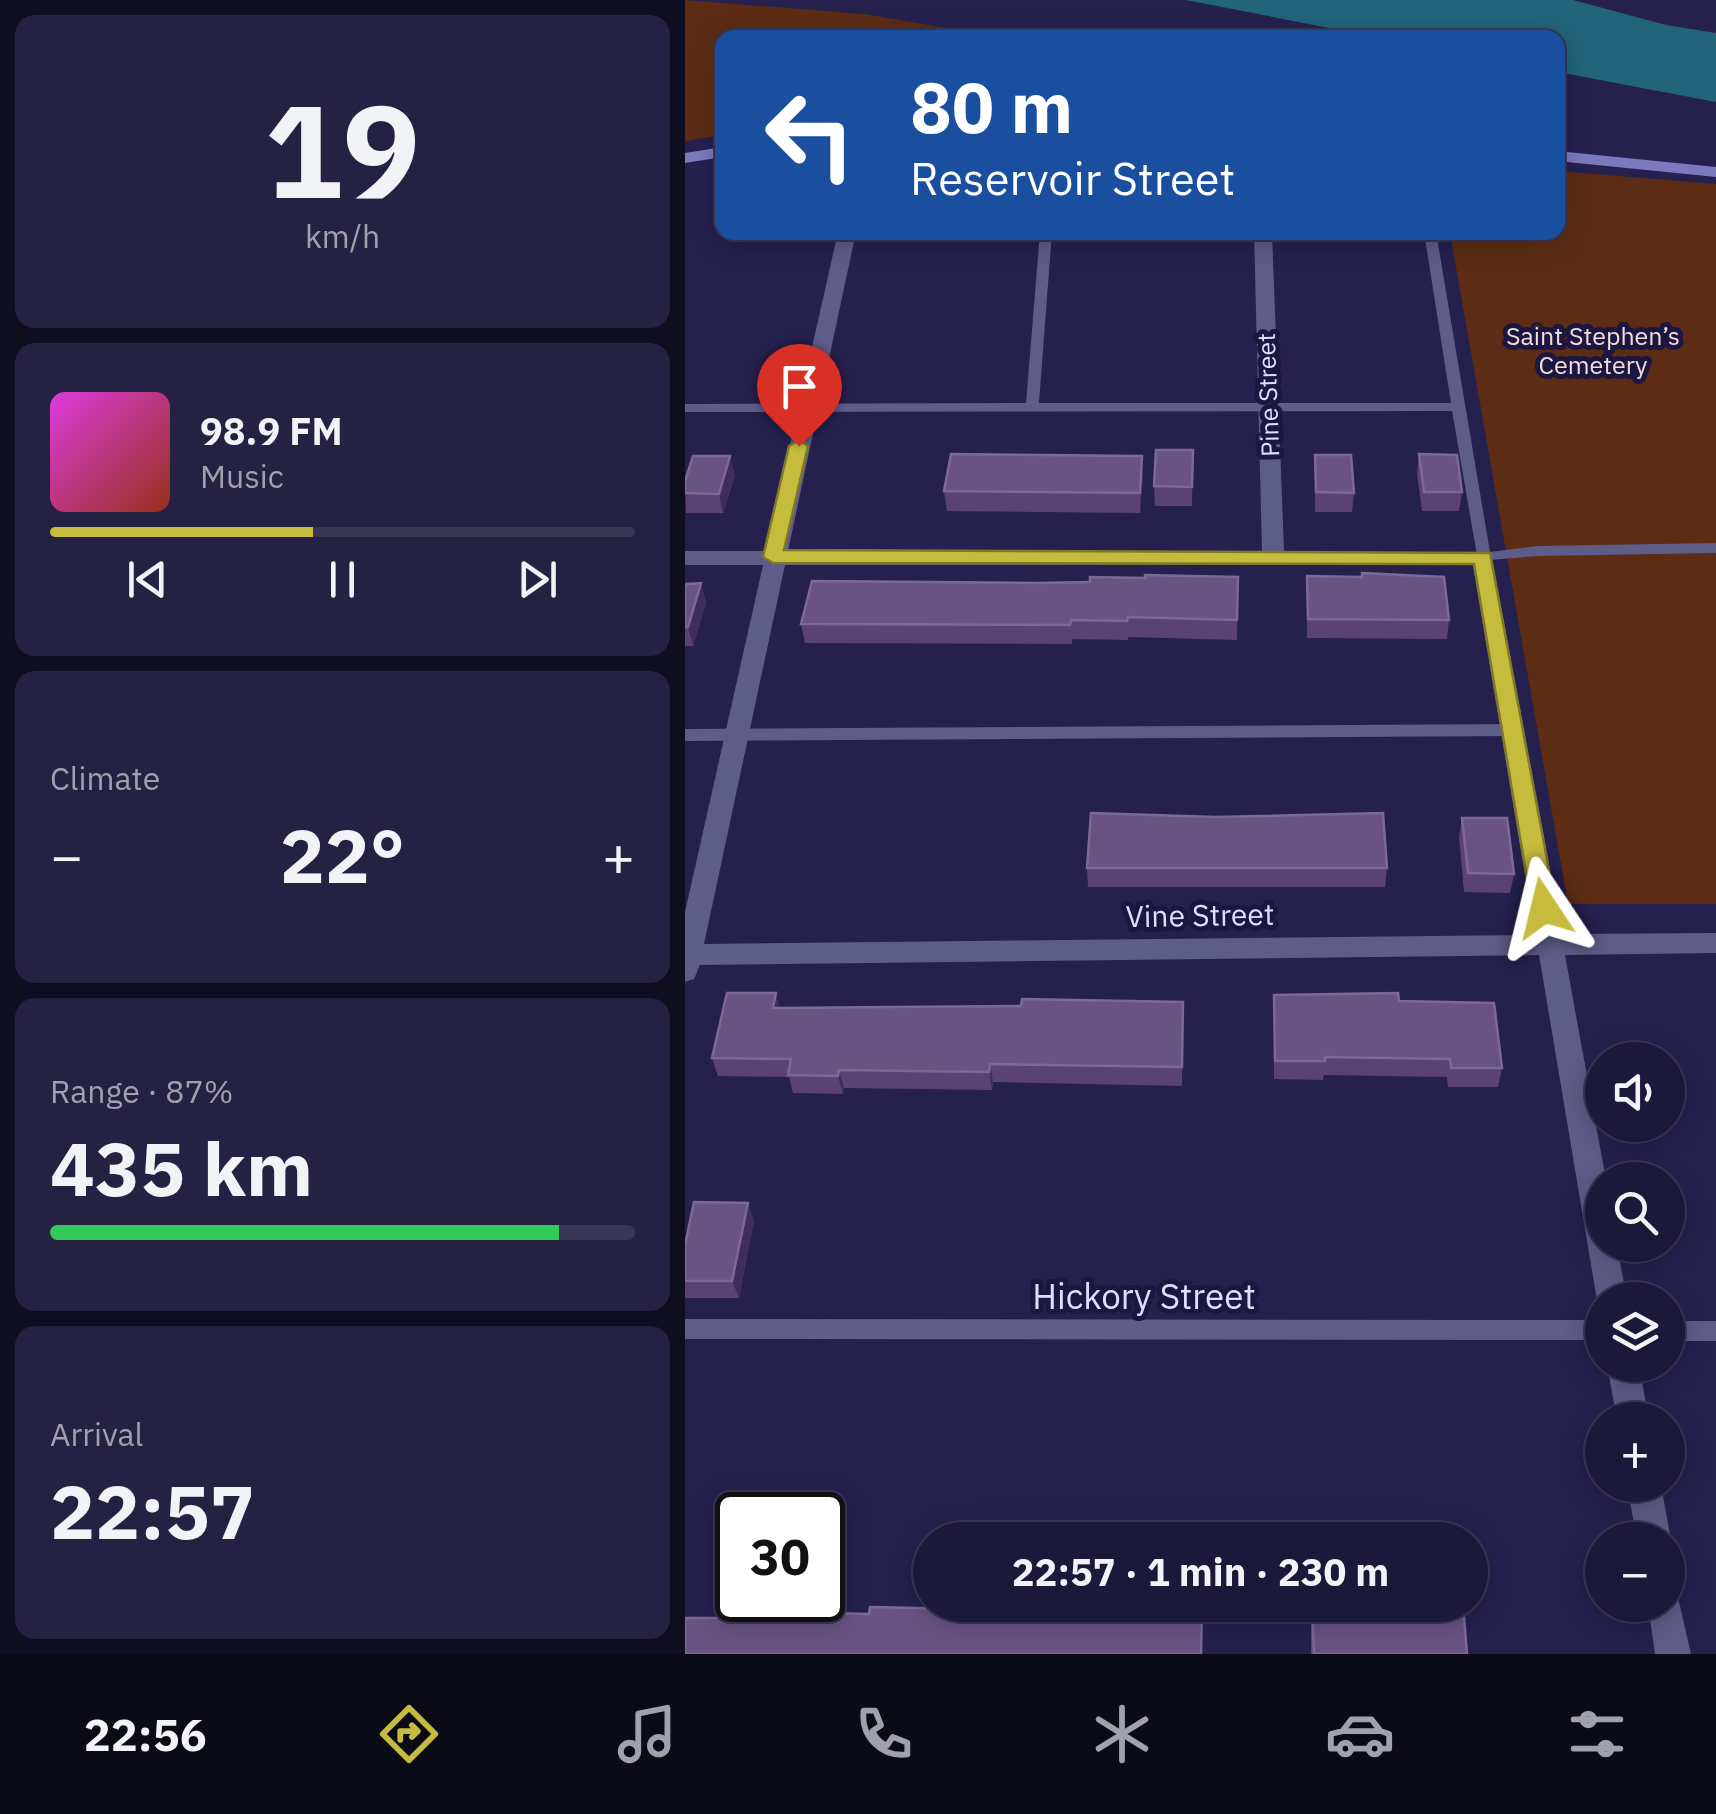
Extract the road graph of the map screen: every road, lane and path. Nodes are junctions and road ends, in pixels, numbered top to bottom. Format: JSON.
{"nodes":[{"id":1,"x":715,"y":153,"type":"edge"},
{"id":2,"x":1565,"y":157,"type":"edge"},
{"id":3,"x":685,"y":158,"type":"edge"},
{"id":4,"x":1716,"y":172,"type":"edge"},
{"id":5,"x":845,"y":240,"type":"edge"},
{"id":6,"x":1046,"y":240,"type":"edge"},
{"id":7,"x":1263,"y":240,"type":"edge"},
{"id":8,"x":1430,"y":240,"type":"edge"},
{"id":9,"x":1458,"y":407,"type":"junction"},
{"id":10,"x":685,"y":408,"type":"edge"},
{"id":11,"x":807,"y":409,"type":"junction"},
{"id":12,"x":1031,"y":409,"type":"junction"},
{"id":13,"x":1269,"y":409,"type":"junction"},
{"id":14,"x":1716,"y":548,"type":"edge"},
{"id":15,"x":773,"y":557,"type":"junction"},
{"id":16,"x":685,"y":558,"type":"edge"},
{"id":17,"x":1273,"y":558,"type":"junction"},
{"id":18,"x":1483,"y":558,"type":"junction"},
{"id":19,"x":1513,"y":730,"type":"junction"},
{"id":20,"x":685,"y":734,"type":"edge"},
{"id":21,"x":737,"y":734,"type":"junction"},
{"id":22,"x":1716,"y":943,"type":"edge"},
{"id":23,"x":1550,"y":944,"type":"junction"},
{"id":24,"x":687,"y":960,"type":"edge"},
{"id":25,"x":1609,"y":1282,"type":"edge"},
{"id":26,"x":685,"y":1329,"type":"edge"},
{"id":27,"x":1585,"y":1330,"type":"edge"},
{"id":28,"x":1685,"y":1331,"type":"edge"},
{"id":29,"x":1716,"y":1332,"type":"edge"},
{"id":30,"x":1668,"y":1622,"type":"edge"},
{"id":31,"x":1673,"y":1654,"type":"edge"}],
"edges":[{"from":1,"to":3,"type":"street"},
{"from":2,"to":4,"type":"street"},
{"from":5,"to":11,"type":"street"},
{"from":6,"to":12,"type":"lane"},
{"from":7,"to":13,"type":"street","name":"Pine Street"},
{"from":8,"to":9,"type":"lane"},
{"from":9,"to":13,"type":"lane"},
{"from":9,"to":18,"type":"lane"},
{"from":10,"to":11,"type":"lane"},
{"from":11,"to":12,"type":"lane"},
{"from":11,"to":15,"type":"street"},
{"from":12,"to":13,"type":"lane"},
{"from":13,"to":17,"type":"street","name":"Pine Street"},
{"from":14,"to":18,"type":"lane"},
{"from":15,"to":16,"type":"street"},
{"from":15,"to":17,"type":"street"},
{"from":15,"to":21,"type":"street"},
{"from":17,"to":18,"type":"street"},
{"from":18,"to":19,"type":"street"},
{"from":19,"to":21,"type":"lane"},
{"from":19,"to":23,"type":"street"},
{"from":20,"to":21,"type":"lane"},
{"from":21,"to":24,"type":"street"},
{"from":22,"to":23,"type":"street","name":"Vine Street"},
{"from":23,"to":24,"type":"street","name":"Vine Street"},
{"from":23,"to":25,"type":"street"},
{"from":26,"to":27,"type":"lane","name":"Hickory Street"},
{"from":28,"to":29,"type":"lane"},
{"from":30,"to":31,"type":"street"}]}
